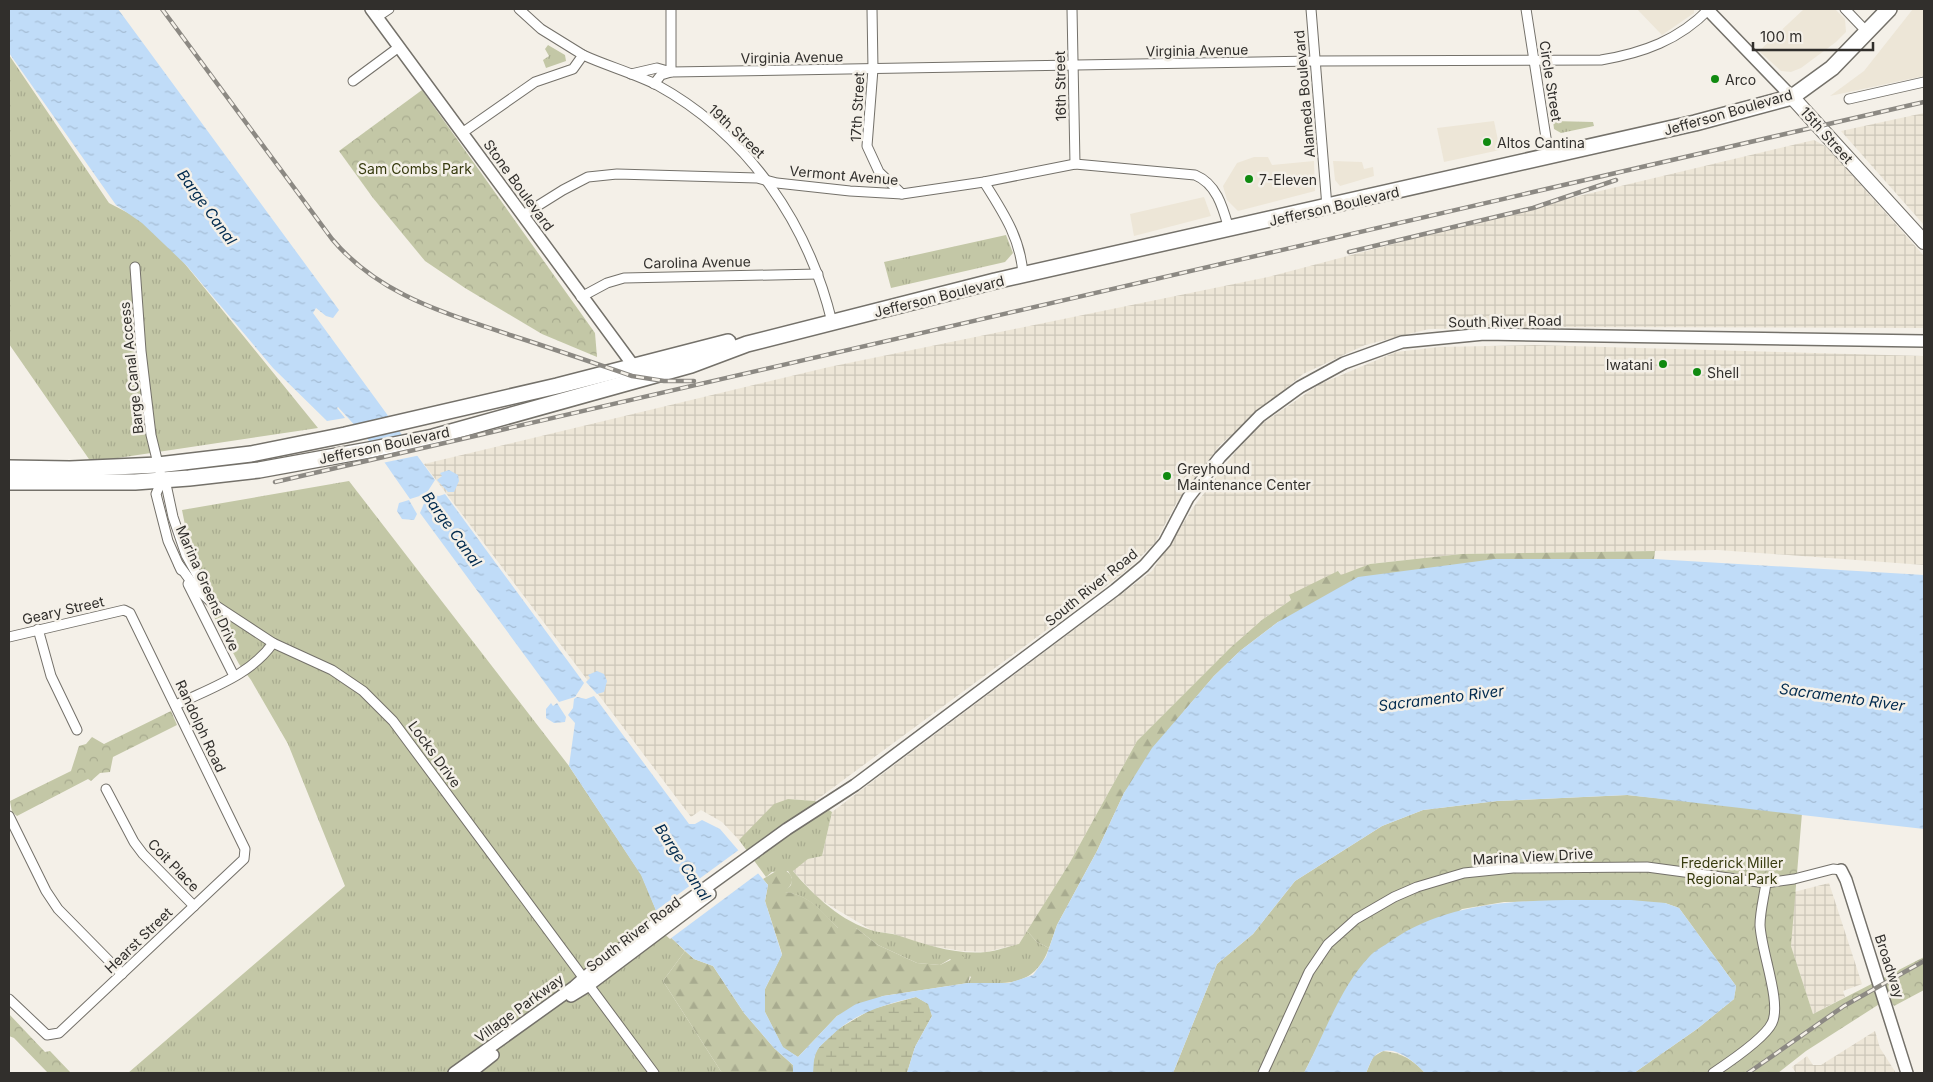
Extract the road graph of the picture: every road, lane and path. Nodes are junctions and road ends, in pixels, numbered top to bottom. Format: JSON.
{"nodes":[{"id":1,"x":389,"y":9,"type":"edge"},
{"id":2,"x":519,"y":9,"type":"edge"},
{"id":3,"x":671,"y":9,"type":"edge"},
{"id":4,"x":872,"y":9,"type":"edge"},
{"id":5,"x":1072,"y":9,"type":"edge"},
{"id":6,"x":1310,"y":9,"type":"edge"},
{"id":7,"x":1526,"y":9,"type":"edge"},
{"id":8,"x":1708,"y":9,"type":"edge"},
{"id":9,"x":1844,"y":9,"type":"edge"},
{"id":10,"x":1889,"y":9,"type":"edge"},
{"id":11,"x":374,"y":13,"type":"edge"},
{"id":12,"x":1868,"y":33,"type":"junction"},
{"id":13,"x":399,"y":47,"type":"junction"},
{"id":14,"x":583,"y":55,"type":"junction"},
{"id":15,"x":1315,"y":61,"type":"junction"},
{"id":16,"x":1534,"y":61,"type":"junction"},
{"id":17,"x":1072,"y":67,"type":"junction"},
{"id":18,"x":873,"y":69,"type":"junction"},
{"id":19,"x":671,"y":72,"type":"junction"},
{"id":20,"x":631,"y":74,"type":"junction"},
{"id":21,"x":353,"y":81,"type":"dead end"},
{"id":22,"x":1924,"y":82,"type":"edge"},
{"id":23,"x":654,"y":84,"type":"junction"},
{"id":24,"x":1792,"y":96,"type":"junction"},
{"id":25,"x":1849,"y":99,"type":"dead end"},
{"id":26,"x":462,"y":133,"type":"junction"},
{"id":27,"x":1549,"y":157,"type":"junction"},
{"id":28,"x":1075,"y":164,"type":"junction"},
{"id":29,"x":767,"y":181,"type":"junction"},
{"id":30,"x":984,"y":182,"type":"junction"},
{"id":31,"x":902,"y":194,"type":"junction"},
{"id":32,"x":1327,"y":207,"type":"junction"},
{"id":33,"x":523,"y":215,"type":"junction"},
{"id":34,"x":1229,"y":229,"type":"junction"},
{"id":35,"x":1924,"y":242,"type":"edge"},
{"id":36,"x":135,"y":266,"type":"dead end"},
{"id":37,"x":818,"y":274,"type":"junction"},
{"id":38,"x":1023,"y":275,"type":"junction"},
{"id":39,"x":581,"y":297,"type":"junction"},
{"id":40,"x":832,"y":322,"type":"junction"},
{"id":41,"x":1924,"y":341,"type":"edge"},
{"id":42,"x":638,"y":373,"type":"junction"},
{"id":43,"x":9,"y":468,"type":"edge"},
{"id":44,"x":160,"y":473,"type":"junction"},
{"id":45,"x":9,"y":482,"type":"edge"},
{"id":46,"x":180,"y":565,"type":"junction"},
{"id":47,"x":212,"y":603,"type":"junction"},
{"id":48,"x":124,"y":610,"type":"joint"},
{"id":49,"x":38,"y":629,"type":"junction"},
{"id":50,"x":9,"y":637,"type":"edge"},
{"id":51,"x":273,"y":643,"type":"junction"},
{"id":52,"x":234,"y":676,"type":"junction"},
{"id":53,"x":176,"y":705,"type":"junction"},
{"id":54,"x":77,"y":730,"type":"dead end"},
{"id":55,"x":106,"y":789,"type":"dead end"},
{"id":56,"x":9,"y":816,"type":"edge"},
{"id":57,"x":244,"y":858,"type":"joint"},
{"id":58,"x":1841,"y":870,"type":"joint"},
{"id":59,"x":1766,"y":883,"type":"junction"},
{"id":60,"x":194,"y":906,"type":"junction"},
{"id":61,"x":122,"y":974,"type":"junction"},
{"id":62,"x":586,"y":982,"type":"junction"},
{"id":63,"x":9,"y":999,"type":"edge"},
{"id":64,"x":454,"y":1073,"type":"edge"},
{"id":65,"x":470,"y":1073,"type":"edge"},
{"id":66,"x":654,"y":1073,"type":"edge"},
{"id":67,"x":1263,"y":1073,"type":"edge"},
{"id":68,"x":1713,"y":1073,"type":"edge"},
{"id":69,"x":1907,"y":1073,"type":"edge"}],
"edges":[{"from":1,"to":11,"type":"street"},
{"from":2,"to":14,"type":"street"},
{"from":3,"to":19,"type":"street"},
{"from":4,"to":18,"type":"street","name":"17th Street"},
{"from":5,"to":17,"type":"street","name":"16th Street"},
{"from":6,"to":15,"type":"street","name":"Alameda Boulevard"},
{"from":7,"to":16,"type":"street","name":"Circle Street"},
{"from":8,"to":16,"type":"street","name":"Virginia Avenue"},
{"from":8,"to":24,"type":"street","name":"15th Street"},
{"from":9,"to":12,"type":"street"},
{"from":10,"to":12,"type":"main road","name":"Jefferson Boulevard"},
{"from":11,"to":13,"type":"street","name":"Stone Boulevard"},
{"from":12,"to":24,"type":"main road","name":"Jefferson Boulevard"},
{"from":13,"to":21,"type":"street"},
{"from":13,"to":26,"type":"street","name":"Stone Boulevard"},
{"from":14,"to":20,"type":"street"},
{"from":14,"to":26,"type":"street"},
{"from":15,"to":16,"type":"street","name":"Virginia Avenue"},
{"from":15,"to":17,"type":"street","name":"Virginia Avenue"},
{"from":15,"to":32,"type":"street","name":"Alameda Boulevard"},
{"from":16,"to":27,"type":"street","name":"Circle Street"},
{"from":17,"to":18,"type":"street","name":"Virginia Avenue"},
{"from":17,"to":28,"type":"street","name":"16th Street"},
{"from":18,"to":19,"type":"street","name":"Virginia Avenue"},
{"from":18,"to":31,"type":"street","name":"17th Street"},
{"from":19,"to":20,"type":"street","name":"Virginia Avenue"},
{"from":19,"to":23,"type":"street"},
{"from":20,"to":23,"type":"street"},
{"from":22,"to":25,"type":"street"},
{"from":23,"to":29,"type":"street","name":"19th Street"},
{"from":24,"to":27,"type":"main road","name":"Jefferson Boulevard"},
{"from":24,"to":35,"type":"main road","name":"15th Street"},
{"from":26,"to":33,"type":"street","name":"Stone Boulevard"},
{"from":27,"to":32,"type":"main road","name":"Jefferson Boulevard"},
{"from":28,"to":30,"type":"street","name":"Vermont Avenue"},
{"from":28,"to":34,"type":"street","name":"Vermont Avenue"},
{"from":29,"to":31,"type":"street","name":"Vermont Avenue"},
{"from":29,"to":33,"type":"street","name":"Vermont Avenue"},
{"from":29,"to":37,"type":"street","name":"19th Street"},
{"from":30,"to":31,"type":"street","name":"Vermont Avenue"},
{"from":30,"to":38,"type":"street"},
{"from":32,"to":34,"type":"main road","name":"Jefferson Boulevard"},
{"from":33,"to":39,"type":"street","name":"Stone Boulevard"},
{"from":34,"to":38,"type":"main road","name":"Jefferson Boulevard"},
{"from":36,"to":44,"type":"street","name":"Barge Canal Access"},
{"from":37,"to":39,"type":"street","name":"Carolina Avenue"},
{"from":37,"to":40,"type":"street","name":"19th Street"},
{"from":38,"to":40,"type":"main road","name":"Jefferson Boulevard"},
{"from":39,"to":42,"type":"street","name":"Stone Boulevard"},
{"from":40,"to":42,"type":"main road","name":"Jefferson Boulevard"},
{"from":41,"to":62,"type":"street","name":"South River Road"},
{"from":42,"to":44,"type":"main road","name":"Jefferson Boulevard"},
{"from":42,"to":44,"type":"main road","name":"Jefferson Boulevard"},
{"from":43,"to":44,"type":"main road","name":"Jefferson Boulevard"},
{"from":44,"to":45,"type":"main road","name":"Jefferson Boulevard"},
{"from":44,"to":46,"type":"street","name":"Marina Greens Drive"},
{"from":44,"to":47,"type":"street","name":"Locks Drive"},
{"from":46,"to":47,"type":"street","name":"Locks Drive"},
{"from":46,"to":52,"type":"street","name":"Marina Greens Drive"},
{"from":47,"to":51,"type":"street","name":"Locks Drive"},
{"from":48,"to":49,"type":"street","name":"Geary Street"},
{"from":48,"to":53,"type":"street","name":"Randolph Road"},
{"from":49,"to":50,"type":"street","name":"Geary Street"},
{"from":49,"to":54,"type":"street"},
{"from":51,"to":52,"type":"street","name":"Marina Greens Drive"},
{"from":51,"to":62,"type":"street","name":"Locks Drive"},
{"from":52,"to":53,"type":"street","name":"Marina Greens Drive"},
{"from":53,"to":57,"type":"street","name":"Randolph Road"},
{"from":55,"to":60,"type":"street","name":"Coit Place"},
{"from":56,"to":61,"type":"street"},
{"from":57,"to":60,"type":"street","name":"Hearst Street"},
{"from":58,"to":59,"type":"street","name":"Marina View Drive"},
{"from":58,"to":69,"type":"street","name":"Broadway"},
{"from":59,"to":67,"type":"street","name":"Marina View Drive"},
{"from":59,"to":68,"type":"street"},
{"from":60,"to":61,"type":"street","name":"Hearst Street"},
{"from":61,"to":63,"type":"street","name":"Hearst Street"},
{"from":62,"to":64,"type":"street","name":"Village Parkway"},
{"from":62,"to":65,"type":"street","name":"Village Parkway"},
{"from":62,"to":66,"type":"street","name":"South River Road"}]}
